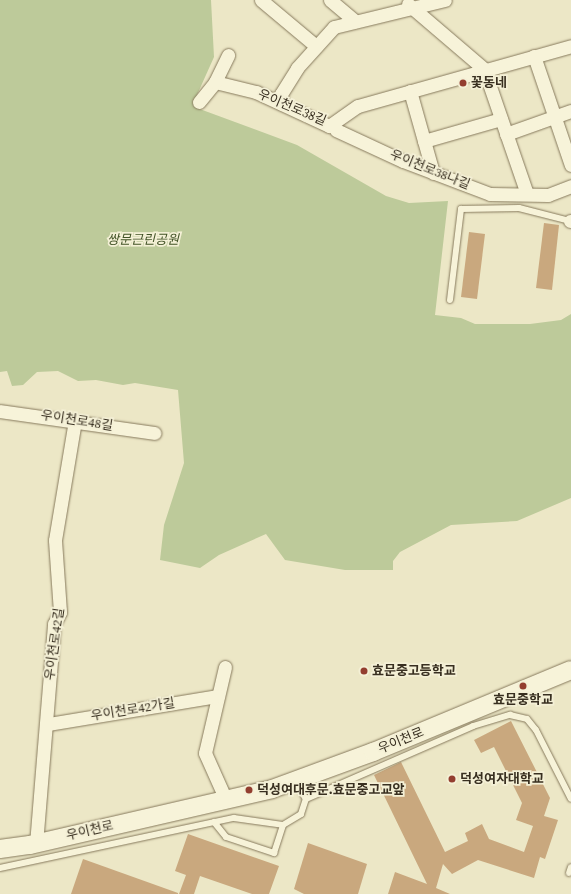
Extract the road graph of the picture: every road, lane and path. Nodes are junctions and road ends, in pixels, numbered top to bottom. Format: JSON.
{"nodes":[{"id":1,"x":261,"y":0,"type":"edge"},
{"id":2,"x":330,"y":0,"type":"edge"},
{"id":3,"x":445,"y":0,"type":"edge"},
{"id":4,"x":408,"y":3,"type":"edge"},
{"id":5,"x":355,"y":21,"type":"junction"},
{"id":6,"x":316,"y":46,"type":"junction"},
{"id":7,"x":571,"y":46,"type":"edge"},
{"id":8,"x":228,"y":55,"type":"dead end"},
{"id":9,"x":534,"y":56,"type":"junction"},
{"id":10,"x":484,"y":69,"type":"junction"},
{"id":11,"x":215,"y":82,"type":"junction"},
{"id":12,"x":410,"y":91,"type":"junction"},
{"id":13,"x":199,"y":102,"type":"dead end"},
{"id":14,"x":282,"y":104,"type":"junction"},
{"id":15,"x":571,"y":111,"type":"edge"},
{"id":16,"x":555,"y":117,"type":"junction"},
{"id":17,"x":501,"y":119,"type":"junction"},
{"id":18,"x":336,"y":130,"type":"dead end"},
{"id":19,"x":506,"y":134,"type":"junction"},
{"id":20,"x":424,"y":142,"type":"junction"},
{"id":21,"x":571,"y":165,"type":"edge"},
{"id":22,"x":433,"y":173,"type":"junction"},
{"id":23,"x":571,"y":186,"type":"edge"},
{"id":24,"x":527,"y":194,"type":"junction"},
{"id":25,"x":570,"y":221,"type":"edge"},
{"id":26,"x":450,"y":300,"type":"dead end"},
{"id":27,"x":0,"y":411,"type":"edge"},
{"id":28,"x":75,"y":421,"type":"junction"},
{"id":29,"x":154,"y":433,"type":"dead end"},
{"id":30,"x":225,"y":667,"type":"dead end"},
{"id":31,"x":571,"y":670,"type":"edge"},
{"id":32,"x":218,"y":696,"type":"junction"},
{"id":33,"x":48,"y":724,"type":"junction"},
{"id":34,"x":294,"y":781,"type":"junction"},
{"id":35,"x":571,"y":798,"type":"edge"},
{"id":36,"x":306,"y":799,"type":"junction"},
{"id":37,"x":226,"y":800,"type":"junction"},
{"id":38,"x":214,"y":822,"type":"junction"},
{"id":39,"x":282,"y":825,"type":"junction"},
{"id":40,"x":36,"y":844,"type":"junction"},
{"id":41,"x":0,"y":849,"type":"edge"},
{"id":42,"x":0,"y":868,"type":"edge"}],
"edges":[{"from":1,"to":6,"type":"street"},
{"from":2,"to":5,"type":"street"},
{"from":3,"to":4,"type":"street"},
{"from":4,"to":5,"type":"street"},
{"from":4,"to":10,"type":"street"},
{"from":5,"to":6,"type":"street"},
{"from":6,"to":14,"type":"street"},
{"from":7,"to":9,"type":"street","name":"우이천로38길"},
{"from":8,"to":11,"type":"street"},
{"from":9,"to":10,"type":"street","name":"우이천로38길"},
{"from":9,"to":16,"type":"street"},
{"from":10,"to":12,"type":"street","name":"우이천로38길"},
{"from":10,"to":17,"type":"street"},
{"from":11,"to":13,"type":"street"},
{"from":11,"to":14,"type":"street","name":"우이천로38길"},
{"from":12,"to":14,"type":"street","name":"우이천로38길"},
{"from":12,"to":20,"type":"street"},
{"from":15,"to":16,"type":"street"},
{"from":16,"to":19,"type":"street"},
{"from":16,"to":21,"type":"street"},
{"from":17,"to":19,"type":"street"},
{"from":17,"to":20,"type":"street"},
{"from":18,"to":22,"type":"street","name":"우이천로38나길"},
{"from":19,"to":24,"type":"street"},
{"from":20,"to":22,"type":"street"},
{"from":22,"to":24,"type":"street","name":"우이천로38나길"},
{"from":23,"to":24,"type":"street","name":"우이천로38나길"},
{"from":25,"to":26,"type":"lane"},
{"from":27,"to":28,"type":"street","name":"우이천로48길"},
{"from":28,"to":29,"type":"street","name":"우이천로48길"},
{"from":28,"to":33,"type":"street","name":"우이천로42길"},
{"from":30,"to":32,"type":"street"},
{"from":31,"to":34,"type":"street","name":"우이천로"},
{"from":32,"to":33,"type":"street","name":"우이천로42가길"},
{"from":32,"to":37,"type":"street"},
{"from":33,"to":40,"type":"street","name":"우이천로42길"},
{"from":34,"to":36,"type":"lane"},
{"from":34,"to":37,"type":"street","name":"우이천로"},
{"from":35,"to":36,"type":"lane"},
{"from":36,"to":39,"type":"lane"},
{"from":37,"to":40,"type":"street","name":"우이천로"},
{"from":38,"to":39,"type":"lane"},
{"from":38,"to":39,"type":"lane"},
{"from":38,"to":42,"type":"lane"},
{"from":40,"to":41,"type":"street","name":"우이천로"}]}
